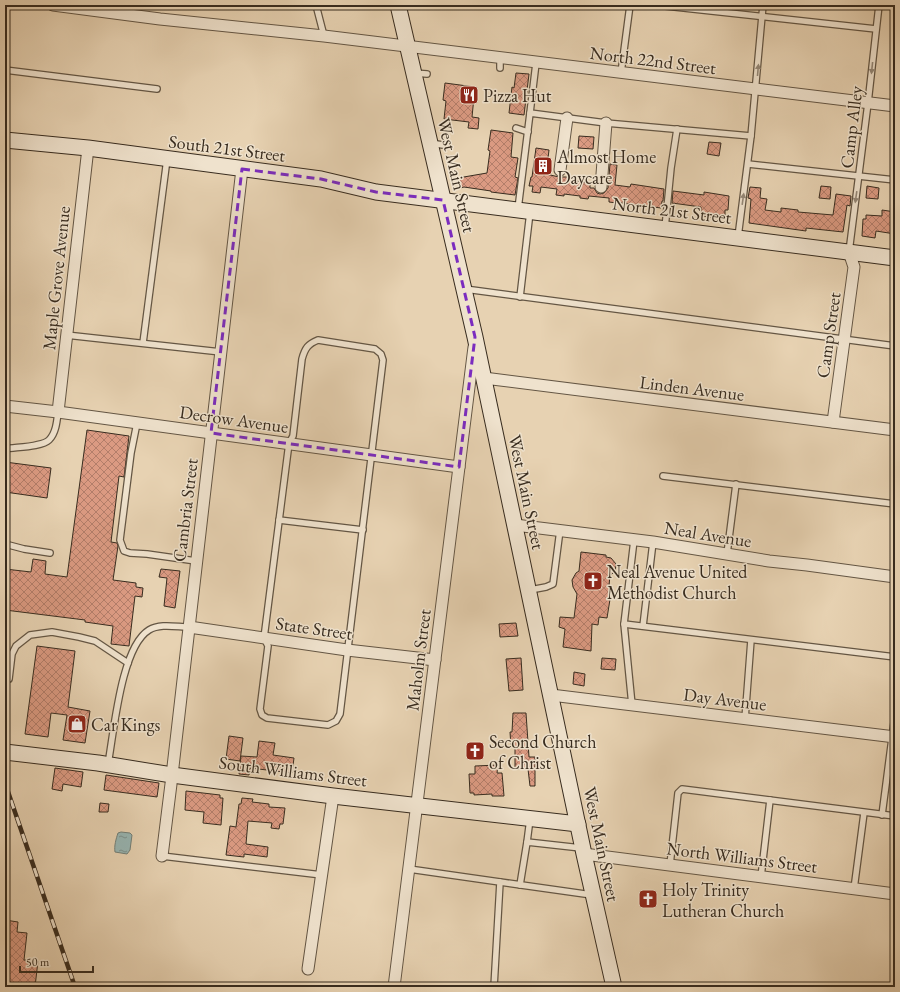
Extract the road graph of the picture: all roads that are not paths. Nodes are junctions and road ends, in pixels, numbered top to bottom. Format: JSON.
{"nodes":[{"id":1,"x":53,"y":5,"type":"edge"},
{"id":2,"x":316,"y":5,"type":"edge"},
{"id":3,"x":398,"y":5,"type":"edge"},
{"id":4,"x":630,"y":5,"type":"edge"},
{"id":5,"x":656,"y":5,"type":"edge"},
{"id":6,"x":764,"y":5,"type":"edge"},
{"id":7,"x":879,"y":5,"type":"edge"},
{"id":8,"x":762,"y":16,"type":"junction"},
{"id":9,"x":876,"y":29,"type":"junction"},
{"id":10,"x":324,"y":36,"type":"junction"},
{"id":11,"x":408,"y":47,"type":"junction"},
{"id":12,"x":536,"y":63,"type":"junction"},
{"id":13,"x":5,"y":70,"type":"edge"},
{"id":14,"x":621,"y":73,"type":"junction"},
{"id":15,"x":157,"y":90,"type":"dead end"},
{"id":16,"x":756,"y":90,"type":"junction"},
{"id":17,"x":868,"y":103,"type":"junction"},
{"id":18,"x":895,"y":106,"type":"edge"},
{"id":19,"x":530,"y":113,"type":"junction"},
{"id":20,"x":567,"y":118,"type":"junction"},
{"id":21,"x":606,"y":123,"type":"junction"},
{"id":22,"x":516,"y":128,"type":"dead end"},
{"id":23,"x":677,"y":130,"type":"junction"},
{"id":24,"x":528,"y":132,"type":"junction"},
{"id":25,"x":751,"y":136,"type":"junction"},
{"id":26,"x":5,"y":140,"type":"edge"},
{"id":27,"x":88,"y":148,"type":"junction"},
{"id":28,"x":167,"y":159,"type":"junction"},
{"id":29,"x":748,"y":164,"type":"junction"},
{"id":30,"x":242,"y":169,"type":"junction"},
{"id":31,"x":560,"y":170,"type":"dead end"},
{"id":32,"x":859,"y":176,"type":"junction"},
{"id":33,"x":895,"y":180,"type":"edge"},
{"id":34,"x":601,"y":187,"type":"dead end"},
{"id":35,"x":443,"y":200,"type":"junction"},
{"id":36,"x":524,"y":210,"type":"junction"},
{"id":37,"x":665,"y":228,"type":"junction"},
{"id":38,"x":738,"y":238,"type":"junction"},
{"id":39,"x":849,"y":252,"type":"junction"},
{"id":40,"x":895,"y":258,"type":"edge"},
{"id":41,"x":464,"y":289,"type":"junction"},
{"id":42,"x":520,"y":297,"type":"junction"},
{"id":43,"x":66,"y":335,"type":"junction"},
{"id":44,"x":475,"y":337,"type":"junction"},
{"id":45,"x":845,"y":339,"type":"junction"},
{"id":46,"x":143,"y":343,"type":"junction"},
{"id":47,"x":895,"y":346,"type":"edge"},
{"id":48,"x":222,"y":352,"type":"junction"},
{"id":49,"x":484,"y":378,"type":"junction"},
{"id":50,"x":5,"y":406,"type":"edge"},
{"id":51,"x":58,"y":412,"type":"junction"},
{"id":52,"x":833,"y":422,"type":"junction"},
{"id":53,"x":138,"y":423,"type":"junction"},
{"id":54,"x":895,"y":430,"type":"edge"},
{"id":55,"x":211,"y":432,"type":"junction"},
{"id":56,"x":289,"y":443,"type":"junction"},
{"id":57,"x":5,"y":449,"type":"edge"},
{"id":58,"x":372,"y":454,"type":"junction"},
{"id":59,"x":459,"y":467,"type":"junction"},
{"id":60,"x":663,"y":476,"type":"dead end"},
{"id":61,"x":736,"y":484,"type":"junction"},
{"id":62,"x":895,"y":504,"type":"edge"},
{"id":63,"x":279,"y":520,"type":"junction"},
{"id":64,"x":515,"y":525,"type":"junction"},
{"id":65,"x":363,"y":530,"type":"junction"},
{"id":66,"x":560,"y":530,"type":"junction"},
{"id":67,"x":634,"y":540,"type":"junction"},
{"id":68,"x":652,"y":542,"type":"junction"},
{"id":69,"x":5,"y":544,"type":"edge"},
{"id":70,"x":50,"y":552,"type":"dead end"},
{"id":71,"x":727,"y":554,"type":"junction"},
{"id":72,"x":196,"y":561,"type":"junction"},
{"id":73,"x":895,"y":577,"type":"edge"},
{"id":74,"x":528,"y":590,"type":"junction"},
{"id":75,"x":624,"y":624,"type":"junction"},
{"id":76,"x":643,"y":626,"type":"junction"},
{"id":77,"x":189,"y":627,"type":"junction"},
{"id":78,"x":264,"y":638,"type":"junction"},
{"id":79,"x":751,"y":640,"type":"junction"},
{"id":80,"x":347,"y":650,"type":"junction"},
{"id":81,"x":895,"y":657,"type":"edge"},
{"id":82,"x":435,"y":660,"type":"junction"},
{"id":83,"x":128,"y":663,"type":"junction"},
{"id":84,"x":9,"y":679,"type":"dead end"},
{"id":85,"x":551,"y":695,"type":"junction"},
{"id":86,"x":632,"y":705,"type":"junction"},
{"id":87,"x":895,"y":715,"type":"edge"},
{"id":88,"x":745,"y":719,"type":"junction"},
{"id":89,"x":894,"y":737,"type":"edge"},
{"id":90,"x":5,"y":752,"type":"edge"},
{"id":91,"x":108,"y":765,"type":"junction"},
{"id":92,"x":172,"y":775,"type":"junction"},
{"id":93,"x":333,"y":796,"type":"junction"},
{"id":94,"x":770,"y":800,"type":"junction"},
{"id":95,"x":417,"y":805,"type":"junction"},
{"id":96,"x":864,"y":812,"type":"junction"},
{"id":97,"x":882,"y":815,"type":"junction"},
{"id":98,"x":895,"y":816,"type":"edge"},
{"id":99,"x":530,"y":818,"type":"junction"},
{"id":100,"x":578,"y":824,"type":"junction"},
{"id":101,"x":527,"y":842,"type":"junction"},
{"id":102,"x":584,"y":851,"type":"junction"},
{"id":103,"x":162,"y":856,"type":"joint"},
{"id":104,"x":670,"y":865,"type":"junction"},
{"id":105,"x":409,"y":869,"type":"junction"},
{"id":106,"x":322,"y":875,"type":"junction"},
{"id":107,"x":761,"y":877,"type":"junction"},
{"id":108,"x":500,"y":882,"type":"junction"},
{"id":109,"x":520,"y":885,"type":"junction"},
{"id":110,"x":854,"y":889,"type":"junction"},
{"id":111,"x":895,"y":894,"type":"edge"},
{"id":112,"x":593,"y":895,"type":"junction"},
{"id":113,"x":308,"y":969,"type":"dead end"},
{"id":114,"x":394,"y":987,"type":"edge"},
{"id":115,"x":494,"y":987,"type":"edge"},
{"id":116,"x":614,"y":987,"type":"edge"}],
"edges":[{"from":1,"to":10,"type":"street","name":"North 22nd Street"},
{"from":2,"to":10,"type":"lane"},
{"from":3,"to":11,"type":"main road","name":"West Main Street"},
{"from":4,"to":14,"type":"lane"},
{"from":5,"to":8,"type":"lane"},
{"from":6,"to":8,"type":"lane"},
{"from":7,"to":9,"type":"lane","name":"Camp Alley"},
{"from":8,"to":9,"type":"lane"},
{"from":16,"to":8,"type":"lane","one_way":true},
{"from":9,"to":17,"type":"lane","name":"Camp Alley","one_way":true},
{"from":10,"to":11,"type":"street","name":"North 22nd Street"},
{"from":11,"to":12,"type":"street","name":"North 22nd Street"},
{"from":11,"to":35,"type":"main road","name":"West Main Street"},
{"from":12,"to":14,"type":"street","name":"North 22nd Street"},
{"from":12,"to":19,"type":"lane"},
{"from":13,"to":15,"type":"lane"},
{"from":14,"to":16,"type":"street","name":"North 22nd Street"},
{"from":16,"to":17,"type":"street","name":"North 22nd Street"},
{"from":16,"to":25,"type":"lane"},
{"from":17,"to":18,"type":"street","name":"North 22nd Street"},
{"from":17,"to":32,"type":"lane","name":"Camp Alley"},
{"from":19,"to":20,"type":"lane"},
{"from":19,"to":24,"type":"lane"},
{"from":20,"to":21,"type":"lane"},
{"from":20,"to":31,"type":"street"},
{"from":21,"to":23,"type":"lane"},
{"from":21,"to":34,"type":"street"},
{"from":22,"to":24,"type":"lane"},
{"from":23,"to":25,"type":"lane"},
{"from":23,"to":37,"type":"lane"},
{"from":24,"to":36,"type":"lane"},
{"from":25,"to":29,"type":"lane"},
{"from":26,"to":27,"type":"main road","name":"South 21st Street"},
{"from":27,"to":28,"type":"main road","name":"South 21st Street"},
{"from":27,"to":43,"type":"street","name":"Maple Grove Avenue"},
{"from":28,"to":30,"type":"main road","name":"South 21st Street"},
{"from":28,"to":46,"type":"lane"},
{"from":29,"to":32,"type":"lane"},
{"from":38,"to":29,"type":"lane","one_way":true},
{"from":30,"to":35,"type":"main road","name":"South 21st Street"},
{"from":30,"to":48,"type":"street","name":"Cambria Street"},
{"from":32,"to":33,"type":"lane"},
{"from":32,"to":39,"type":"lane","name":"Camp Alley","one_way":true},
{"from":35,"to":36,"type":"main road","name":"North 21st Street"},
{"from":35,"to":41,"type":"main road","name":"West Main Street"},
{"from":36,"to":37,"type":"main road","name":"North 21st Street"},
{"from":36,"to":42,"type":"lane"},
{"from":37,"to":38,"type":"main road","name":"North 21st Street"},
{"from":38,"to":39,"type":"main road","name":"North 21st Street"},
{"from":39,"to":40,"type":"main road","name":"North 21st Street"},
{"from":39,"to":45,"type":"street","name":"Camp Street"},
{"from":41,"to":42,"type":"lane"},
{"from":41,"to":44,"type":"main road","name":"West Main Street"},
{"from":42,"to":45,"type":"lane"},
{"from":43,"to":46,"type":"lane"},
{"from":43,"to":51,"type":"street","name":"Maple Grove Avenue"},
{"from":44,"to":49,"type":"main road","name":"West Main Street"},
{"from":44,"to":59,"type":"street","name":"Maholm Street"},
{"from":45,"to":47,"type":"lane"},
{"from":45,"to":52,"type":"street","name":"Camp Street"},
{"from":46,"to":48,"type":"lane"},
{"from":48,"to":55,"type":"street","name":"Cambria Street"},
{"from":49,"to":52,"type":"street","name":"Linden Avenue"},
{"from":49,"to":64,"type":"main road","name":"West Main Street"},
{"from":50,"to":51,"type":"street","name":"Decrow Avenue"},
{"from":51,"to":53,"type":"street","name":"Decrow Avenue"},
{"from":51,"to":57,"type":"lane"},
{"from":52,"to":54,"type":"street","name":"Linden Avenue"},
{"from":53,"to":55,"type":"street","name":"Decrow Avenue"},
{"from":53,"to":72,"type":"lane"},
{"from":55,"to":56,"type":"street","name":"Decrow Avenue"},
{"from":55,"to":72,"type":"street","name":"Cambria Street"},
{"from":56,"to":58,"type":"street","name":"Decrow Avenue"},
{"from":56,"to":58,"type":"lane"},
{"from":56,"to":63,"type":"lane"},
{"from":58,"to":59,"type":"street","name":"Decrow Avenue"},
{"from":58,"to":65,"type":"lane"},
{"from":59,"to":82,"type":"street","name":"Maholm Street"},
{"from":60,"to":61,"type":"lane"},
{"from":61,"to":62,"type":"lane"},
{"from":61,"to":71,"type":"lane"},
{"from":63,"to":65,"type":"lane"},
{"from":63,"to":78,"type":"lane"},
{"from":64,"to":66,"type":"street","name":"Neal Avenue"},
{"from":64,"to":74,"type":"main road","name":"West Main Street"},
{"from":65,"to":80,"type":"lane"},
{"from":66,"to":67,"type":"street","name":"Neal Avenue"},
{"from":66,"to":74,"type":"lane"},
{"from":67,"to":68,"type":"street","name":"Neal Avenue"},
{"from":67,"to":75,"type":"lane"},
{"from":68,"to":71,"type":"street","name":"Neal Avenue"},
{"from":68,"to":76,"type":"lane"},
{"from":69,"to":70,"type":"lane"},
{"from":71,"to":73,"type":"street","name":"Neal Avenue"},
{"from":72,"to":77,"type":"street","name":"Cambria Street"},
{"from":74,"to":85,"type":"main road","name":"West Main Street"},
{"from":75,"to":76,"type":"lane"},
{"from":75,"to":86,"type":"lane"},
{"from":76,"to":79,"type":"lane"},
{"from":77,"to":78,"type":"street","name":"State Street"},
{"from":77,"to":83,"type":"lane"},
{"from":77,"to":92,"type":"street","name":"Cambria Street"},
{"from":78,"to":80,"type":"street","name":"State Street"},
{"from":78,"to":80,"type":"lane"},
{"from":79,"to":81,"type":"lane"},
{"from":79,"to":88,"type":"lane"},
{"from":80,"to":82,"type":"street","name":"State Street"},
{"from":82,"to":95,"type":"street","name":"Maholm Street"},
{"from":83,"to":84,"type":"lane"},
{"from":83,"to":91,"type":"lane"},
{"from":85,"to":86,"type":"street","name":"Day Avenue"},
{"from":85,"to":100,"type":"main road","name":"West Main Street"},
{"from":86,"to":88,"type":"street","name":"Day Avenue"},
{"from":87,"to":89,"type":"lane"},
{"from":88,"to":89,"type":"street","name":"Day Avenue"},
{"from":89,"to":97,"type":"lane"},
{"from":90,"to":91,"type":"main road","name":"South Williams Street"},
{"from":91,"to":92,"type":"main road","name":"South Williams Street"},
{"from":92,"to":93,"type":"main road","name":"South Williams Street"},
{"from":92,"to":103,"type":"street","name":"Cambria Street"},
{"from":93,"to":95,"type":"main road","name":"South Williams Street"},
{"from":93,"to":106,"type":"street"},
{"from":94,"to":96,"type":"lane"},
{"from":94,"to":104,"type":"lane"},
{"from":94,"to":107,"type":"lane"},
{"from":95,"to":99,"type":"main road","name":"South Williams Street"},
{"from":95,"to":105,"type":"street","name":"Maholm Street"},
{"from":96,"to":97,"type":"lane"},
{"from":96,"to":110,"type":"lane"},
{"from":97,"to":98,"type":"lane"},
{"from":99,"to":100,"type":"main road","name":"South Williams Street"},
{"from":99,"to":101,"type":"lane"},
{"from":100,"to":102,"type":"main road","name":"West Main Street"},
{"from":101,"to":102,"type":"lane"},
{"from":101,"to":109,"type":"lane"},
{"from":102,"to":104,"type":"street","name":"North Williams Street"},
{"from":102,"to":112,"type":"main road","name":"West Main Street"},
{"from":103,"to":106,"type":"lane"},
{"from":104,"to":107,"type":"street","name":"North Williams Street"},
{"from":105,"to":108,"type":"lane"},
{"from":105,"to":114,"type":"street","name":"Maholm Street"},
{"from":106,"to":113,"type":"street"},
{"from":107,"to":110,"type":"street","name":"North Williams Street"},
{"from":108,"to":109,"type":"lane"},
{"from":108,"to":115,"type":"lane"},
{"from":109,"to":112,"type":"lane"},
{"from":110,"to":111,"type":"street","name":"North Williams Street"},
{"from":112,"to":116,"type":"main road","name":"West Main Street"}]}
